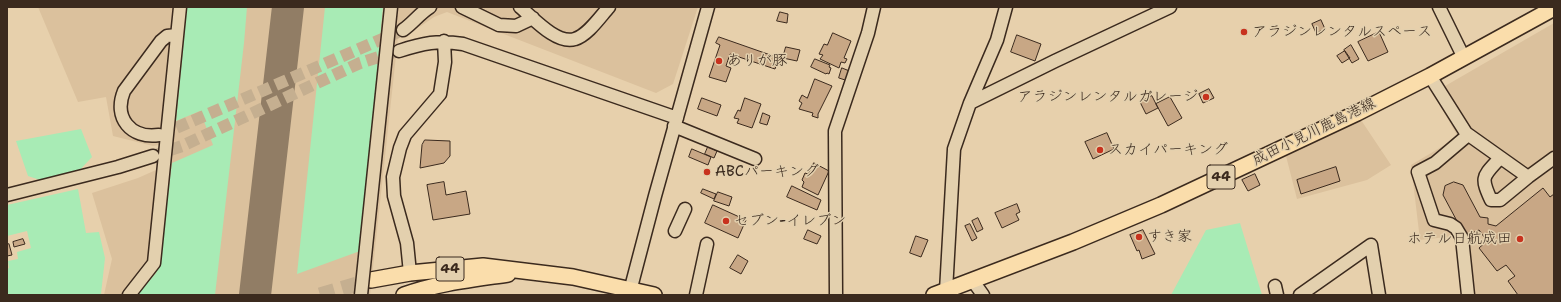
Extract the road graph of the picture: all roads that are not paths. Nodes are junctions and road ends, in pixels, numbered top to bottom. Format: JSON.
{"nodes":[{"id":1,"x":180,"y":7,"type":"edge"},
{"id":2,"x":391,"y":7,"type":"edge"},
{"id":3,"x":430,"y":7,"type":"edge"},
{"id":4,"x":462,"y":7,"type":"edge"},
{"id":5,"x":520,"y":7,"type":"edge"},
{"id":6,"x":609,"y":7,"type":"edge"},
{"id":7,"x":708,"y":7,"type":"edge"},
{"id":8,"x":874,"y":7,"type":"edge"},
{"id":9,"x":1006,"y":7,"type":"edge"},
{"id":10,"x":1170,"y":7,"type":"edge"},
{"id":11,"x":1439,"y":7,"type":"edge"},
{"id":12,"x":1554,"y":8,"type":"edge"},
{"id":13,"x":533,"y":18,"type":"junction"},
{"id":14,"x":403,"y":30,"type":"tunnel mouth"},
{"id":15,"x":177,"y":35,"type":"junction"},
{"id":16,"x":444,"y":41,"type":"junction"},
{"id":17,"x":399,"y":51,"type":"tunnel mouth"},
{"id":18,"x":1464,"y":58,"type":"junction"},
{"id":19,"x":1430,"y":76,"type":"junction"},
{"id":20,"x":970,"y":103,"type":"junction"},
{"id":21,"x":675,"y":122,"type":"junction"},
{"id":22,"x":158,"y":135,"type":"tunnel mouth"},
{"id":23,"x":1468,"y":135,"type":"junction"},
{"id":24,"x":153,"y":156,"type":"tunnel mouth"},
{"id":25,"x":1500,"y":158,"type":"junction"},
{"id":26,"x":1554,"y":158,"type":"edge"},
{"id":27,"x":755,"y":159,"type":"dead end"},
{"id":28,"x":1528,"y":178,"type":"junction"},
{"id":29,"x":7,"y":195,"type":"edge"},
{"id":30,"x":685,"y":208,"type":"dead end"},
{"id":31,"x":675,"y":231,"type":"dead end"},
{"id":32,"x":707,"y":244,"type":"dead end"},
{"id":33,"x":529,"y":272,"type":"junction"},
{"id":34,"x":410,"y":273,"type":"junction"},
{"id":35,"x":371,"y":280,"type":"tunnel mouth"},
{"id":36,"x":972,"y":282,"type":"junction"},
{"id":37,"x":630,"y":292,"type":"edge"},
{"id":38,"x":940,"y":293,"type":"edge"},
{"id":39,"x":129,"y":295,"type":"edge"},
{"id":40,"x":361,"y":295,"type":"edge"},
{"id":41,"x":404,"y":295,"type":"edge"},
{"id":42,"x":654,"y":295,"type":"edge"},
{"id":43,"x":696,"y":295,"type":"edge"},
{"id":44,"x":836,"y":295,"type":"edge"},
{"id":45,"x":983,"y":295,"type":"edge"},
{"id":46,"x":1284,"y":295,"type":"edge"},
{"id":47,"x":1289,"y":295,"type":"edge"},
{"id":48,"x":1300,"y":295,"type":"edge"},
{"id":49,"x":1378,"y":295,"type":"edge"},
{"id":50,"x":1468,"y":295,"type":"edge"}],
"edges":[{"from":1,"to":15,"type":"street"},
{"from":2,"to":40,"type":"street","bridge":true},
{"from":3,"to":14,"type":"street"},
{"from":4,"to":13,"type":"street"},
{"from":5,"to":13,"type":"street"},
{"from":6,"to":13,"type":"street"},
{"from":7,"to":21,"type":"street"},
{"from":8,"to":44,"type":"street"},
{"from":9,"to":20,"type":"street"},
{"from":10,"to":20,"type":"street"},
{"from":11,"to":18,"type":"street"},
{"from":12,"to":18,"type":"main road","name":"成田小見川鹿島港線","number":"44"},
{"from":15,"to":22,"type":"street"},
{"from":15,"to":39,"type":"street"},
{"from":16,"to":17,"type":"street"},
{"from":16,"to":21,"type":"street"},
{"from":16,"to":34,"type":"street"},
{"from":18,"to":19,"type":"main road","name":"成田小見川鹿島港線","number":"44"},
{"from":19,"to":23,"type":"street"},
{"from":19,"to":36,"type":"main road","name":"成田小見川鹿島港線","number":"44"},
{"from":20,"to":38,"type":"street"},
{"from":21,"to":27,"type":"street"},
{"from":21,"to":37,"type":"street"},
{"from":23,"to":25,"type":"street"},
{"from":23,"to":50,"type":"street"},
{"from":24,"to":29,"type":"street"},
{"from":25,"to":28,"type":"street"},
{"from":25,"to":28,"type":"street"},
{"from":26,"to":28,"type":"street"},
{"from":30,"to":31,"type":"street"},
{"from":32,"to":43,"type":"street"},
{"from":33,"to":34,"type":"main road","number":"44"},
{"from":33,"to":37,"type":"main road","number":"44"},
{"from":33,"to":41,"type":"main road","number":"44"},
{"from":34,"to":35,"type":"main road","number":"44"},
{"from":36,"to":38,"type":"main road","name":"成田小見川鹿島港線","number":"44"},
{"from":36,"to":45,"type":"street"},
{"from":37,"to":42,"type":"main road","number":"44"},
{"from":46,"to":47,"type":"street"},
{"from":48,"to":49,"type":"street"}]}
